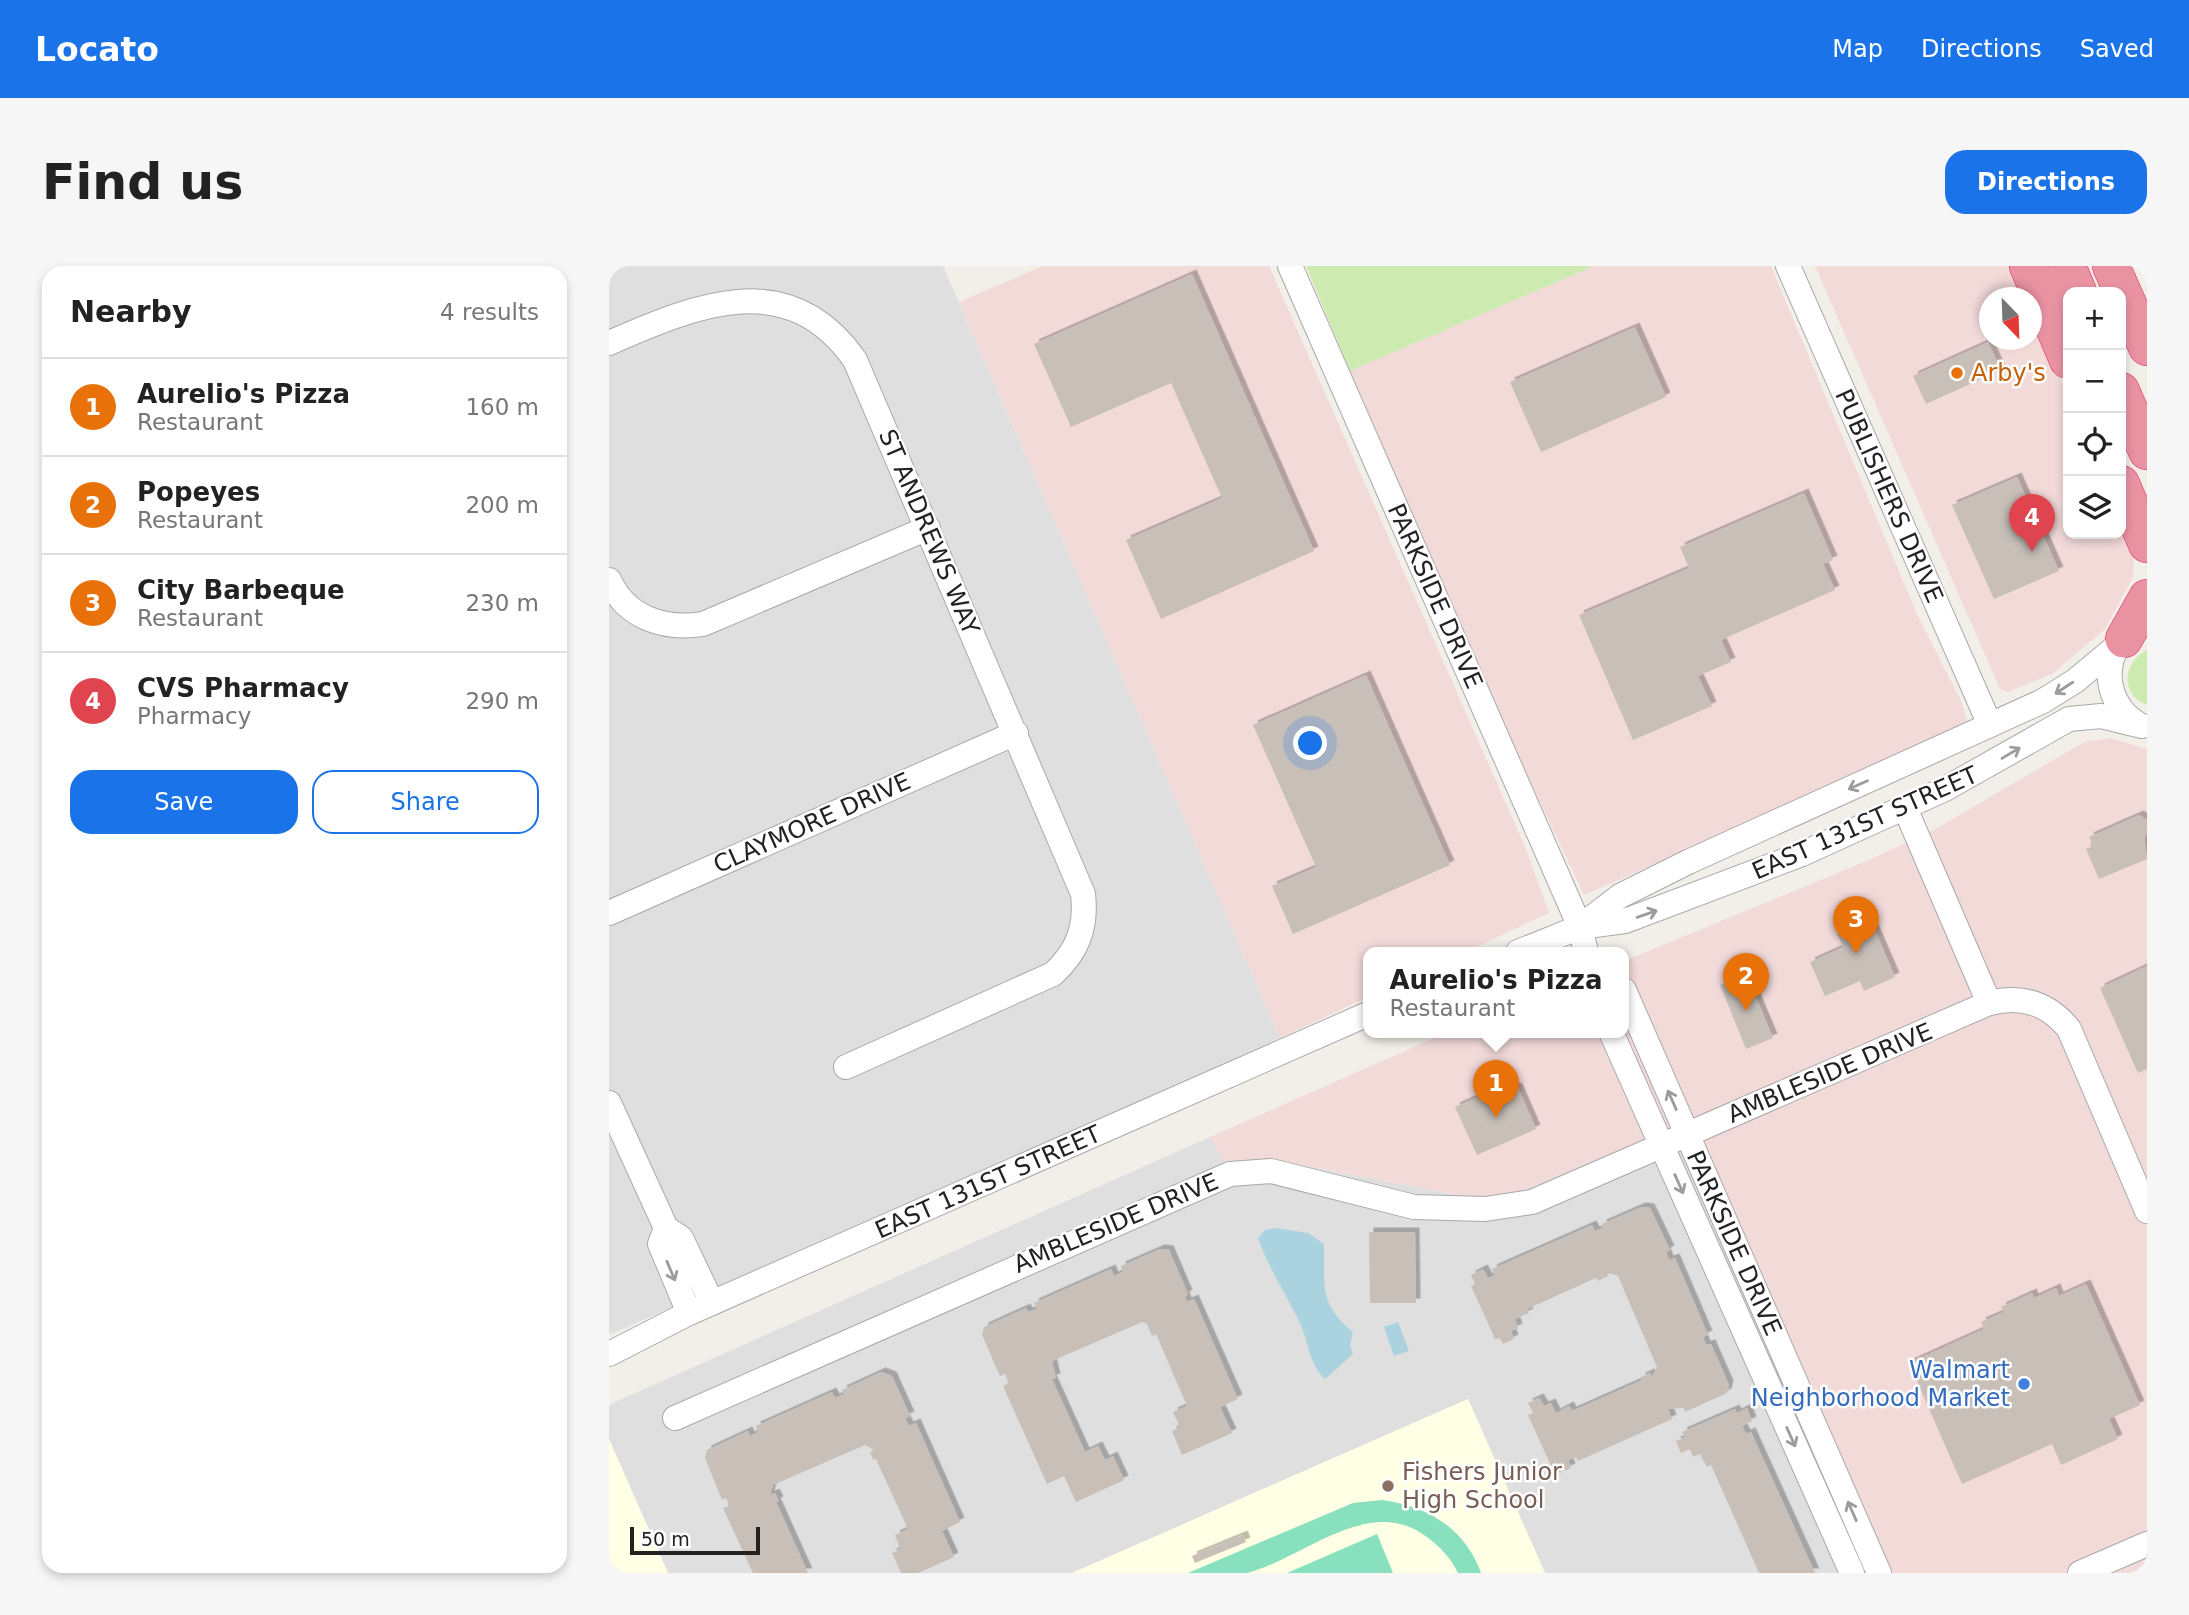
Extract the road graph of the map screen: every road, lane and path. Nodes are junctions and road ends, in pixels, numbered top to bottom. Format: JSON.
{"nodes":[{"id":1,"x":1290,"y":266,"type":"edge"},
{"id":2,"x":1788,"y":266,"type":"edge"},
{"id":3,"x":2028,"y":266,"type":"edge"},
{"id":4,"x":2067,"y":266,"type":"edge"},
{"id":5,"x":2112,"y":266,"type":"edge"},
{"id":6,"x":2076,"y":287,"type":"edge"},
{"id":7,"x":609,"y":343,"type":"edge"},
{"id":8,"x":2147,"y":347,"type":"edge"},
{"id":9,"x":2064,"y":350,"type":"edge"},
{"id":10,"x":2126,"y":403,"type":"edge"},
{"id":11,"x":2147,"y":451,"type":"edge"},
{"id":12,"x":2126,"y":496,"type":"edge"},
{"id":13,"x":928,"y":528,"type":"junction"},
{"id":14,"x":2147,"y":544,"type":"edge"},
{"id":15,"x":609,"y":580,"type":"edge"},
{"id":16,"x":2147,"y":598,"type":"edge"},
{"id":17,"x":2129,"y":638,"type":"edge"},
{"id":18,"x":1990,"y":725,"type":"junction"},
{"id":19,"x":2145,"y":727,"type":"edge"},
{"id":20,"x":1016,"y":733,"type":"junction"},
{"id":21,"x":1905,"y":808,"type":"junction"},
{"id":22,"x":609,"y":913,"type":"edge"},
{"id":23,"x":1588,"y":944,"type":"edge"},
{"id":24,"x":1562,"y":947,"type":"edge"},
{"id":25,"x":1629,"y":1001,"type":"edge"},
{"id":26,"x":1989,"y":1003,"type":"junction"},
{"id":27,"x":1363,"y":1016,"type":"edge"},
{"id":28,"x":1614,"y":1038,"type":"edge"},
{"id":29,"x":846,"y":1067,"type":"dead end"},
{"id":30,"x":609,"y":1103,"type":"edge"},
{"id":31,"x":1687,"y":1134,"type":"junction"},
{"id":32,"x":1661,"y":1145,"type":"junction"},
{"id":33,"x":2147,"y":1211,"type":"edge"},
{"id":34,"x":666,"y":1228,"type":"junction"},
{"id":35,"x":712,"y":1303,"type":"junction"},
{"id":36,"x":689,"y":1313,"type":"junction"},
{"id":37,"x":609,"y":1354,"type":"edge"},
{"id":38,"x":675,"y":1418,"type":"dead end"},
{"id":39,"x":2147,"y":1544,"type":"edge"},
{"id":40,"x":1852,"y":1573,"type":"edge"},
{"id":41,"x":1879,"y":1573,"type":"edge"},
{"id":42,"x":2080,"y":1573,"type":"edge"}],
"edges":[{"from":1,"to":23,"type":"street","name":"PARKSIDE DRIVE"},
{"from":2,"to":18,"type":"street","name":"PUBLISHERS DRIVE"},
{"from":3,"to":9,"type":"highway"},
{"from":4,"to":6,"type":"highway"},
{"from":5,"to":8,"type":"highway"},
{"from":7,"to":13,"type":"street","name":"ST ANDREWS WAY"},
{"from":10,"to":11,"type":"highway"},
{"from":12,"to":14,"type":"highway"},
{"from":13,"to":15,"type":"street"},
{"from":13,"to":20,"type":"street","name":"ST ANDREWS WAY"},
{"from":16,"to":17,"type":"highway"},
{"from":17,"to":18,"type":"street","name":"EAST 131ST STREET","one_way":true},
{"from":17,"to":19,"type":"street"},
{"from":18,"to":23,"type":"street","name":"EAST 131ST STREET","one_way":true},
{"from":21,"to":19,"type":"street","name":"EAST 131ST STREET","one_way":true},
{"from":20,"to":22,"type":"street","name":"CLAYMORE DRIVE"},
{"from":20,"to":29,"type":"street","name":"ST ANDREWS WAY"},
{"from":23,"to":21,"type":"street","name":"EAST 131ST STREET","one_way":true},
{"from":21,"to":26,"type":"street"},
{"from":23,"to":24,"type":"street","name":"EAST 131ST STREET"},
{"from":31,"to":25,"type":"street","name":"PARKSIDE DRIVE","one_way":true},
{"from":26,"to":31,"type":"street","name":"AMBLESIDE DRIVE"},
{"from":26,"to":33,"type":"street","name":"AMBLESIDE DRIVE"},
{"from":27,"to":35,"type":"street","name":"EAST 131ST STREET"},
{"from":28,"to":32,"type":"street","name":"PARKSIDE DRIVE"},
{"from":30,"to":34,"type":"street"},
{"from":31,"to":32,"type":"street","name":"AMBLESIDE DRIVE"},
{"from":41,"to":31,"type":"street","name":"PARKSIDE DRIVE","one_way":true},
{"from":32,"to":38,"type":"street","name":"AMBLESIDE DRIVE"},
{"from":32,"to":40,"type":"street","name":"PARKSIDE DRIVE","one_way":true},
{"from":34,"to":35,"type":"street"},
{"from":34,"to":36,"type":"street","one_way":true},
{"from":35,"to":36,"type":"street","name":"EAST 131ST STREET"},
{"from":36,"to":37,"type":"street","name":"EAST 131ST STREET"},
{"from":39,"to":42,"type":"street"}]}
